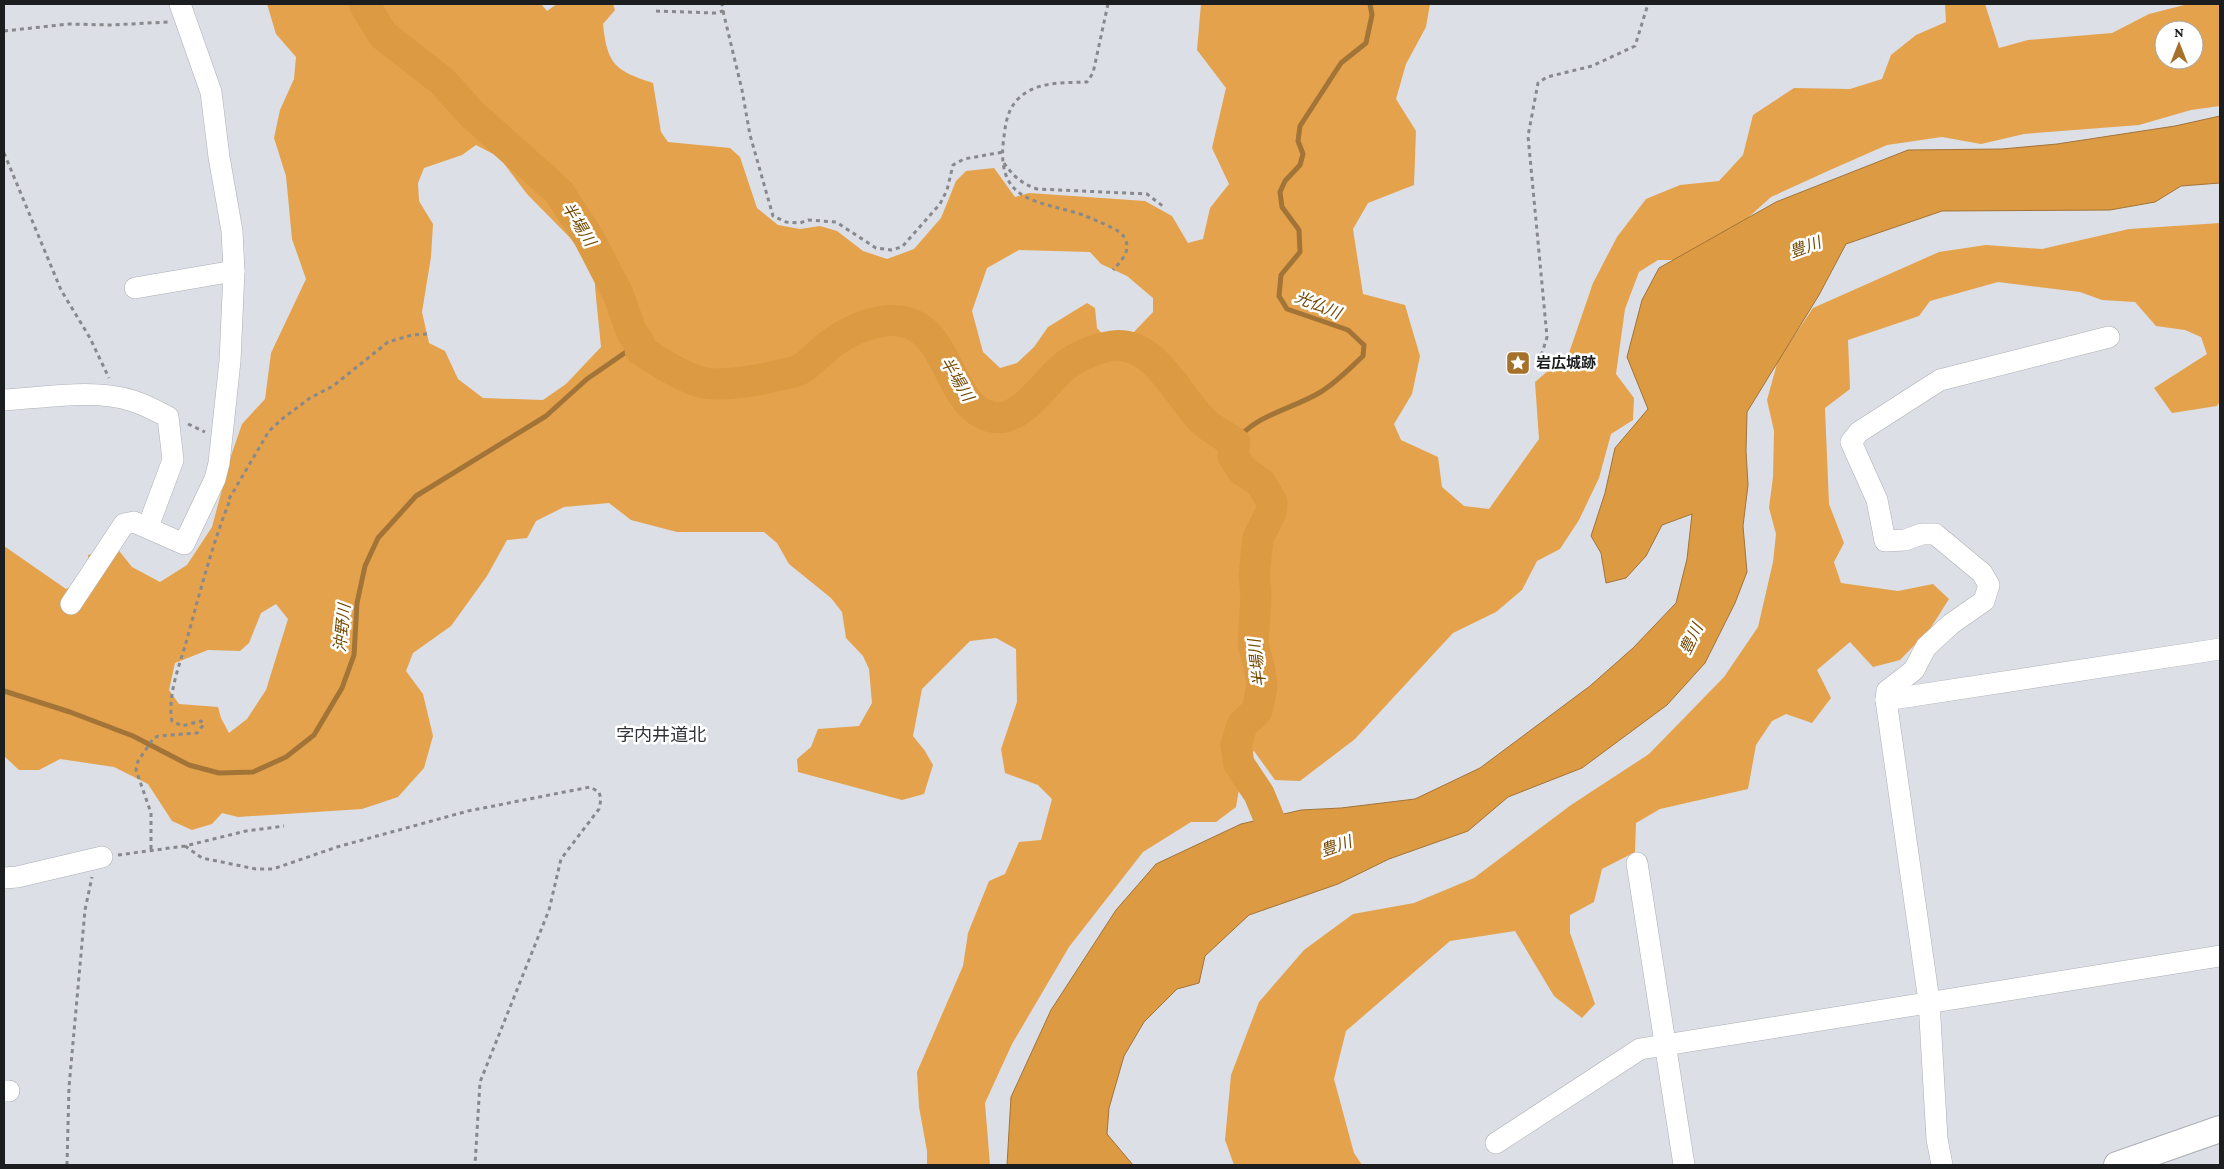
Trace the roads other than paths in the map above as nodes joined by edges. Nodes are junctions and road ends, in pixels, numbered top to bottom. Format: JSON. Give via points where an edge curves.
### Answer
{"nodes":[{"id":1,"x":183,"y":12,"type":"edge"},
{"id":2,"x":234,"y":271,"type":"junction"},
{"id":3,"x":135,"y":288,"type":"dead end"},
{"id":4,"x":2108,"y":337,"type":"dead end"},
{"id":5,"x":4,"y":400,"type":"edge"},
{"id":6,"x":148,"y":527,"type":"junction"},
{"id":7,"x":71,"y":604,"type":"dead end"},
{"id":8,"x":2220,"y":649,"type":"edge"},
{"id":9,"x":1886,"y":700,"type":"junction"},
{"id":10,"x":102,"y":858,"type":"road end"},
{"id":11,"x":1637,"y":863,"type":"dead end"},
{"id":12,"x":4,"y":878,"type":"edge"},
{"id":13,"x":2220,"y":956,"type":"edge"},
{"id":14,"x":1929,"y":1001,"type":"junction"},
{"id":15,"x":1664,"y":1044,"type":"junction"},
{"id":16,"x":2220,"y":1129,"type":"edge"},
{"id":17,"x":1496,"y":1143,"type":"dead end"},
{"id":18,"x":1684,"y":1165,"type":"edge"},
{"id":19,"x":1942,"y":1165,"type":"edge"},
{"id":20,"x":2117,"y":1165,"type":"edge"}],
"edges":[{"from":1,"to":2,"type":"street","via":[[211,92],[232,231]]},
{"from":2,"to":3,"type":"street"},
{"from":2,"to":6,"type":"street","via":[[230,361],[215,479],[184,544]]},
{"from":4,"to":9,"type":"street","via":[[1940,380],[1859,432],[1851,442],[1877,500],[1885,541],[1935,534],[1982,573],[1988,585],[1984,601],[1926,647],[1914,670],[1887,691]]},
{"from":5,"to":6,"type":"street","via":[[84,395],[116,397],[132,400],[168,417],[173,460]]},
{"from":6,"to":7,"type":"street","via":[[134,522],[124,524]]},
{"from":8,"to":9,"type":"street"},
{"from":9,"to":14,"type":"street"},
{"from":10,"to":12,"type":"street"},
{"from":11,"to":15,"type":"street"},
{"from":13,"to":14,"type":"street"},
{"from":14,"to":15,"type":"street"},
{"from":14,"to":19,"type":"street"},
{"from":15,"to":17,"type":"street","via":[[1640,1049]]},
{"from":15,"to":18,"type":"street"},
{"from":16,"to":20,"type":"main road"}]}
